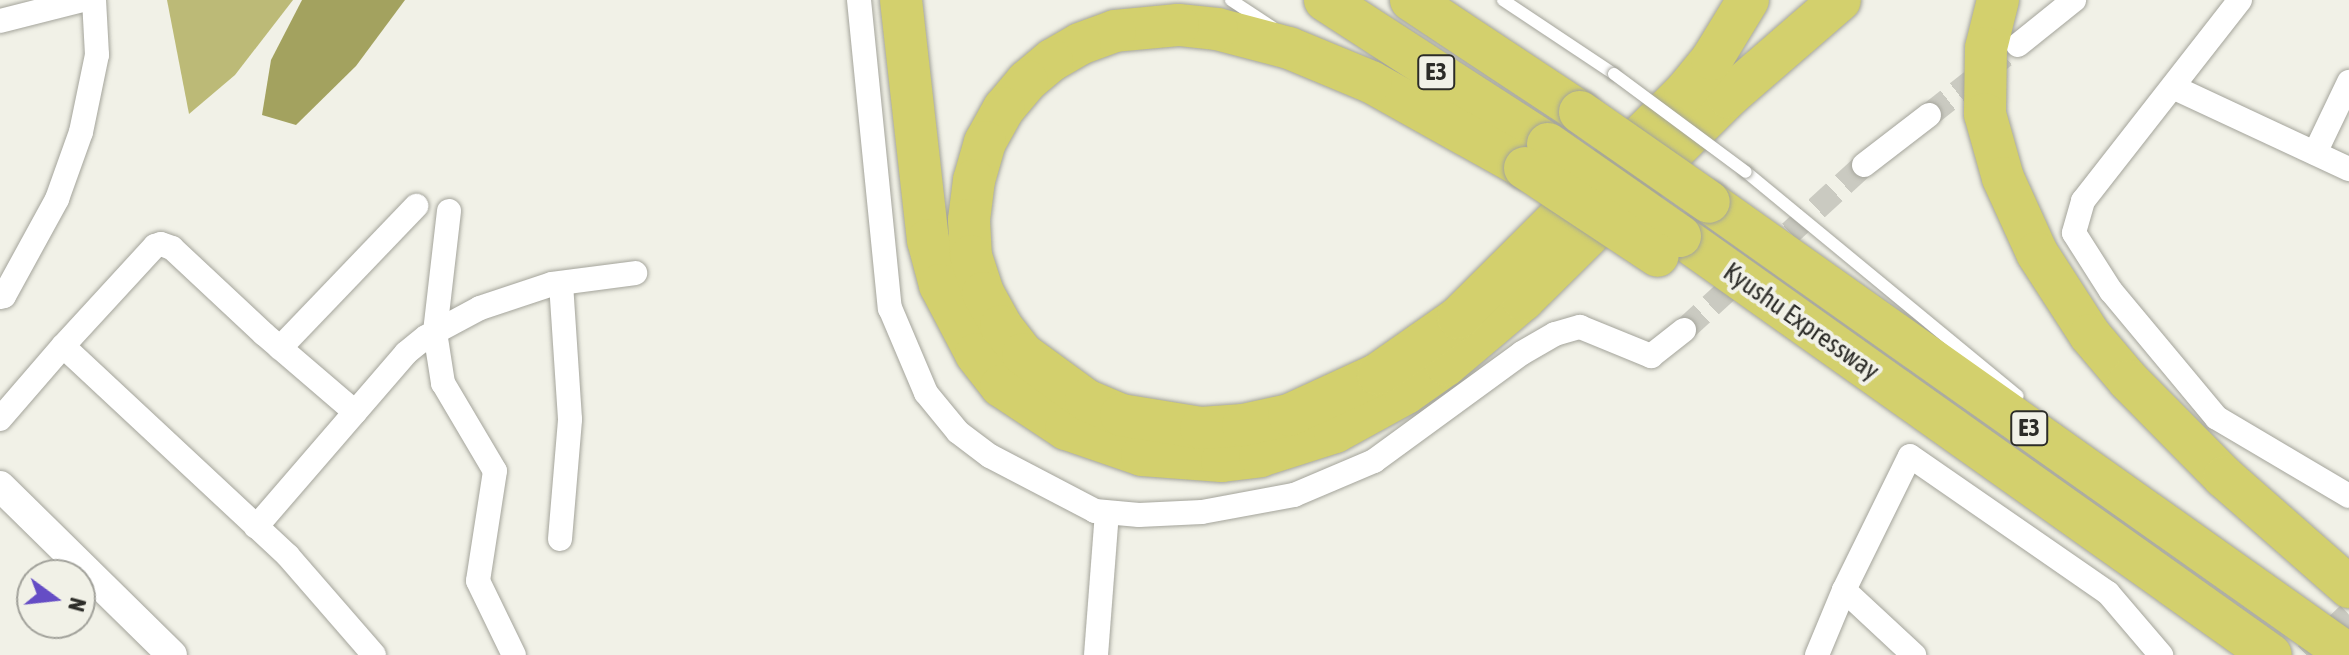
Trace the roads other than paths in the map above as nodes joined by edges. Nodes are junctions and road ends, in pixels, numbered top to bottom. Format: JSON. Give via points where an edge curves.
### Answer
{"nodes":[{"id":1,"x":83,"y":0,"type":"edge"},
{"id":2,"x":94,"y":0,"type":"edge"},
{"id":3,"x":859,"y":0,"type":"edge"},
{"id":4,"x":901,"y":0,"type":"edge"},
{"id":5,"x":1231,"y":0,"type":"edge"},
{"id":6,"x":1325,"y":0,"type":"edge"},
{"id":7,"x":1411,"y":0,"type":"edge"},
{"id":8,"x":1503,"y":0,"type":"edge"},
{"id":9,"x":1748,"y":0,"type":"edge"},
{"id":10,"x":1840,"y":0,"type":"edge"},
{"id":11,"x":1998,"y":0,"type":"edge"},
{"id":12,"x":2074,"y":0,"type":"edge"},
{"id":13,"x":2240,"y":0,"type":"edge"},
{"id":14,"x":0,"y":21,"type":"edge"},
{"id":15,"x":2018,"y":45,"type":"tunnel mouth"},
{"id":16,"x":1325,"y":61,"type":"junction"},
{"id":17,"x":2349,"y":82,"type":"edge"},
{"id":18,"x":2175,"y":88,"type":"junction"},
{"id":19,"x":1929,"y":115,"type":"tunnel mouth"},
{"id":20,"x":2315,"y":153,"type":"junction"},
{"id":21,"x":1536,"y":156,"type":"junction"},
{"id":22,"x":1864,"y":165,"type":"tunnel mouth"},
{"id":23,"x":2349,"y":169,"type":"edge"},
{"id":24,"x":416,"y":206,"type":"dead end"},
{"id":25,"x":449,"y":211,"type":"dead end"},
{"id":26,"x":635,"y":273,"type":"dead end"},
{"id":27,"x":561,"y":283,"type":"junction"},
{"id":28,"x":0,"y":297,"type":"edge"},
{"id":29,"x":1684,"y":330,"type":"tunnel mouth"},
{"id":30,"x":435,"y":332,"type":"junction"},
{"id":31,"x":63,"y":346,"type":"junction"},
{"id":32,"x":280,"y":348,"type":"junction"},
{"id":33,"x":2026,"y":403,"type":"dead end"},
{"id":34,"x":355,"y":412,"type":"junction"},
{"id":35,"x":0,"y":419,"type":"edge"},
{"id":36,"x":2074,"y":443,"type":"dead end"},
{"id":37,"x":0,"y":486,"type":"edge"},
{"id":38,"x":2349,"y":496,"type":"edge"},
{"id":39,"x":1107,"y":513,"type":"junction"},
{"id":40,"x":256,"y":527,"type":"junction"},
{"id":41,"x":560,"y":539,"type":"dead end"},
{"id":42,"x":2208,"y":553,"type":"junction"},
{"id":43,"x":2349,"y":587,"type":"edge"},
{"id":44,"x":1844,"y":590,"type":"junction"},
{"id":45,"x":172,"y":655,"type":"edge"},
{"id":46,"x":374,"y":655,"type":"edge"},
{"id":47,"x":514,"y":655,"type":"edge"},
{"id":48,"x":1096,"y":655,"type":"edge"},
{"id":49,"x":1817,"y":655,"type":"edge"},
{"id":50,"x":1914,"y":655,"type":"edge"},
{"id":51,"x":2161,"y":655,"type":"edge"},
{"id":52,"x":2271,"y":655,"type":"edge"},
{"id":53,"x":2349,"y":655,"type":"edge"}],
"edges":[{"from":1,"to":14,"type":"street"},
{"from":2,"to":28,"type":"street","via":[[97,55],[81,132],[57,199]]},
{"from":3,"to":39,"type":"street","via":[[890,308],[926,393],[958,432],[990,456],[1065,498]]},
{"from":4,"to":10,"type":"highway","via":[[928,240],[940,285],[976,354],[1001,386],[1066,429],[1142,455],[1222,461],[1260,456],[1335,432],[1446,365],[1523,300],[1728,97]]},
{"from":5,"to":16,"type":"lane"},
{"from":6,"to":21,"type":"highway","name":"Kyushu Expressway","number":"E3"},
{"from":7,"to":42,"type":"highway","name":"Kyushu Expressway","number":"E3","bridge":true,"via":[[1580,112]]},
{"from":8,"to":33,"type":"lane","bridge":true,"via":[[1746,172]]},
{"from":9,"to":16,"type":"highway","via":[[1685,92],[1501,278],[1458,318],[1334,397],[1243,425],[1158,423],[1086,400],[1023,354],[983,293],[971,256],[969,220],[985,142],[1027,81],[1080,44],[1147,27],[1217,29]]},
{"from":11,"to":43,"type":"highway","via":[[1986,48],[1985,114],[2003,178],[2037,253],[2090,335],[2129,381],[2224,477]]},
{"from":12,"to":15,"type":"street"},
{"from":13,"to":18,"type":"street"},
{"from":16,"to":21,"type":"highway"},
{"from":17,"to":20,"type":"street"},
{"from":18,"to":20,"type":"street"},
{"from":18,"to":38,"type":"street","via":[[2083,201],[2074,233],[2111,291],[2217,418]]},
{"from":19,"to":22,"type":"street"},
{"from":20,"to":23,"type":"street"},
{"from":21,"to":52,"type":"highway","name":"Kyushu Expressway","number":"E3","bridge":true},
{"from":24,"to":32,"type":"street"},
{"from":25,"to":30,"type":"street"},
{"from":26,"to":27,"type":"street"},
{"from":27,"to":30,"type":"street","via":[[480,308]]},
{"from":27,"to":41,"type":"street","via":[[570,419]]},
{"from":29,"to":39,"type":"street","via":[[1651,356],[1580,327],[1555,334],[1374,461],[1294,495],[1202,512]]},
{"from":30,"to":34,"type":"street","via":[[406,353]]},
{"from":30,"to":47,"type":"street","via":[[443,383],[495,471],[478,581]]},
{"from":31,"to":32,"type":"street","via":[[161,244],[172,248]]},
{"from":31,"to":35,"type":"street"},
{"from":31,"to":40,"type":"street"},
{"from":32,"to":34,"type":"street"},
{"from":34,"to":40,"type":"street"},
{"from":36,"to":42,"type":"lane"},
{"from":37,"to":45,"type":"street"},
{"from":39,"to":48,"type":"street"},
{"from":40,"to":46,"type":"street"},
{"from":42,"to":53,"type":"highway","name":"Kyushu Expressway","number":"E3"},
{"from":44,"to":49,"type":"street"},
{"from":44,"to":50,"type":"street"},
{"from":44,"to":51,"type":"street","via":[[1910,456],[2108,593]]}]}
